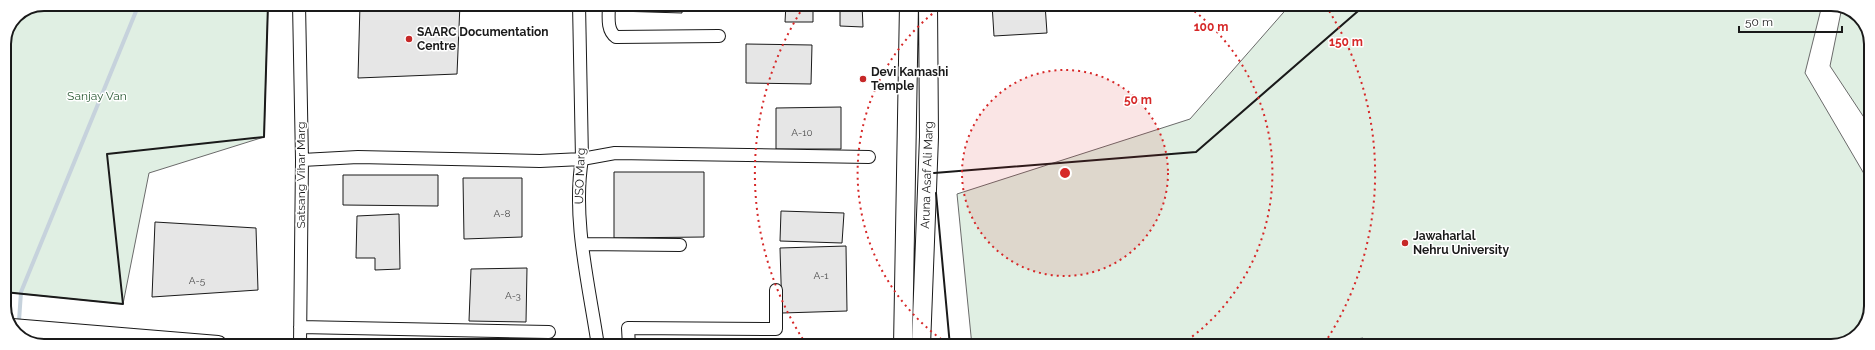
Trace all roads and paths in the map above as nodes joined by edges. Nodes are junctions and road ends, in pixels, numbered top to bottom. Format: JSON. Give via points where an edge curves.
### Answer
{"nodes":[{"id":1,"x":299,"y":11,"type":"edge"},
{"id":2,"x":579,"y":11,"type":"edge"},
{"id":3,"x":609,"y":11,"type":"edge"},
{"id":4,"x":909,"y":11,"type":"edge"},
{"id":5,"x":928,"y":11,"type":"edge"},
{"id":6,"x":719,"y":36,"type":"dead end"},
{"id":7,"x":907,"y":137,"type":"junction"},
{"id":8,"x":929,"y":137,"type":"junction"},
{"id":9,"x":869,"y":157,"type":"dead end"},
{"id":10,"x":582,"y":158,"type":"junction"},
{"id":11,"x":302,"y":160,"type":"junction"},
{"id":12,"x":583,"y":244,"type":"junction"},
{"id":13,"x":680,"y":245,"type":"dead end"},
{"id":14,"x":776,"y":290,"type":"dead end"},
{"id":15,"x":300,"y":327,"type":"junction"},
{"id":16,"x":20,"y":329,"type":"edge"},
{"id":17,"x":549,"y":332,"type":"dead end"},
{"id":18,"x":145,"y":339,"type":"edge"},
{"id":19,"x":300,"y":339,"type":"edge"},
{"id":20,"x":597,"y":339,"type":"edge"},
{"id":21,"x":629,"y":339,"type":"edge"},
{"id":22,"x":903,"y":339,"type":"edge"},
{"id":23,"x":921,"y":339,"type":"edge"}],
"edges":[{"from":1,"to":11,"type":"street","name":"Satsang Vihar Marg"},
{"from":2,"to":10,"type":"street","name":"USO Marg"},
{"from":3,"to":6,"type":"street","via":[[609,30],[616,37]]},
{"from":4,"to":7,"type":"main road","name":"Aruna Asaf Ali Marg"},
{"from":5,"to":8,"type":"main road","name":"Aruna Asaf Ali Marg"},
{"from":7,"to":8,"type":"street"},
{"from":7,"to":22,"type":"main road","name":"Aruna Asaf Ali Marg"},
{"from":8,"to":23,"type":"main road","name":"Aruna Asaf Ali Marg"},
{"from":9,"to":10,"type":"street","via":[[615,153]]},
{"from":10,"to":11,"type":"street","via":[[540,161],[358,157]]},
{"from":10,"to":12,"type":"street","name":"USO Marg","via":[[578,202]]},
{"from":11,"to":15,"type":"street","name":"Satsang Vihar Marg"},
{"from":12,"to":13,"type":"street"},
{"from":12,"to":20,"type":"street","name":"USO Marg"},
{"from":14,"to":21,"type":"street","via":[[776,329],[628,328]]},
{"from":15,"to":17,"type":"street"},
{"from":15,"to":19,"type":"street","name":"Satsang Vihar Marg"},
{"from":16,"to":18,"type":"main road"}]}
